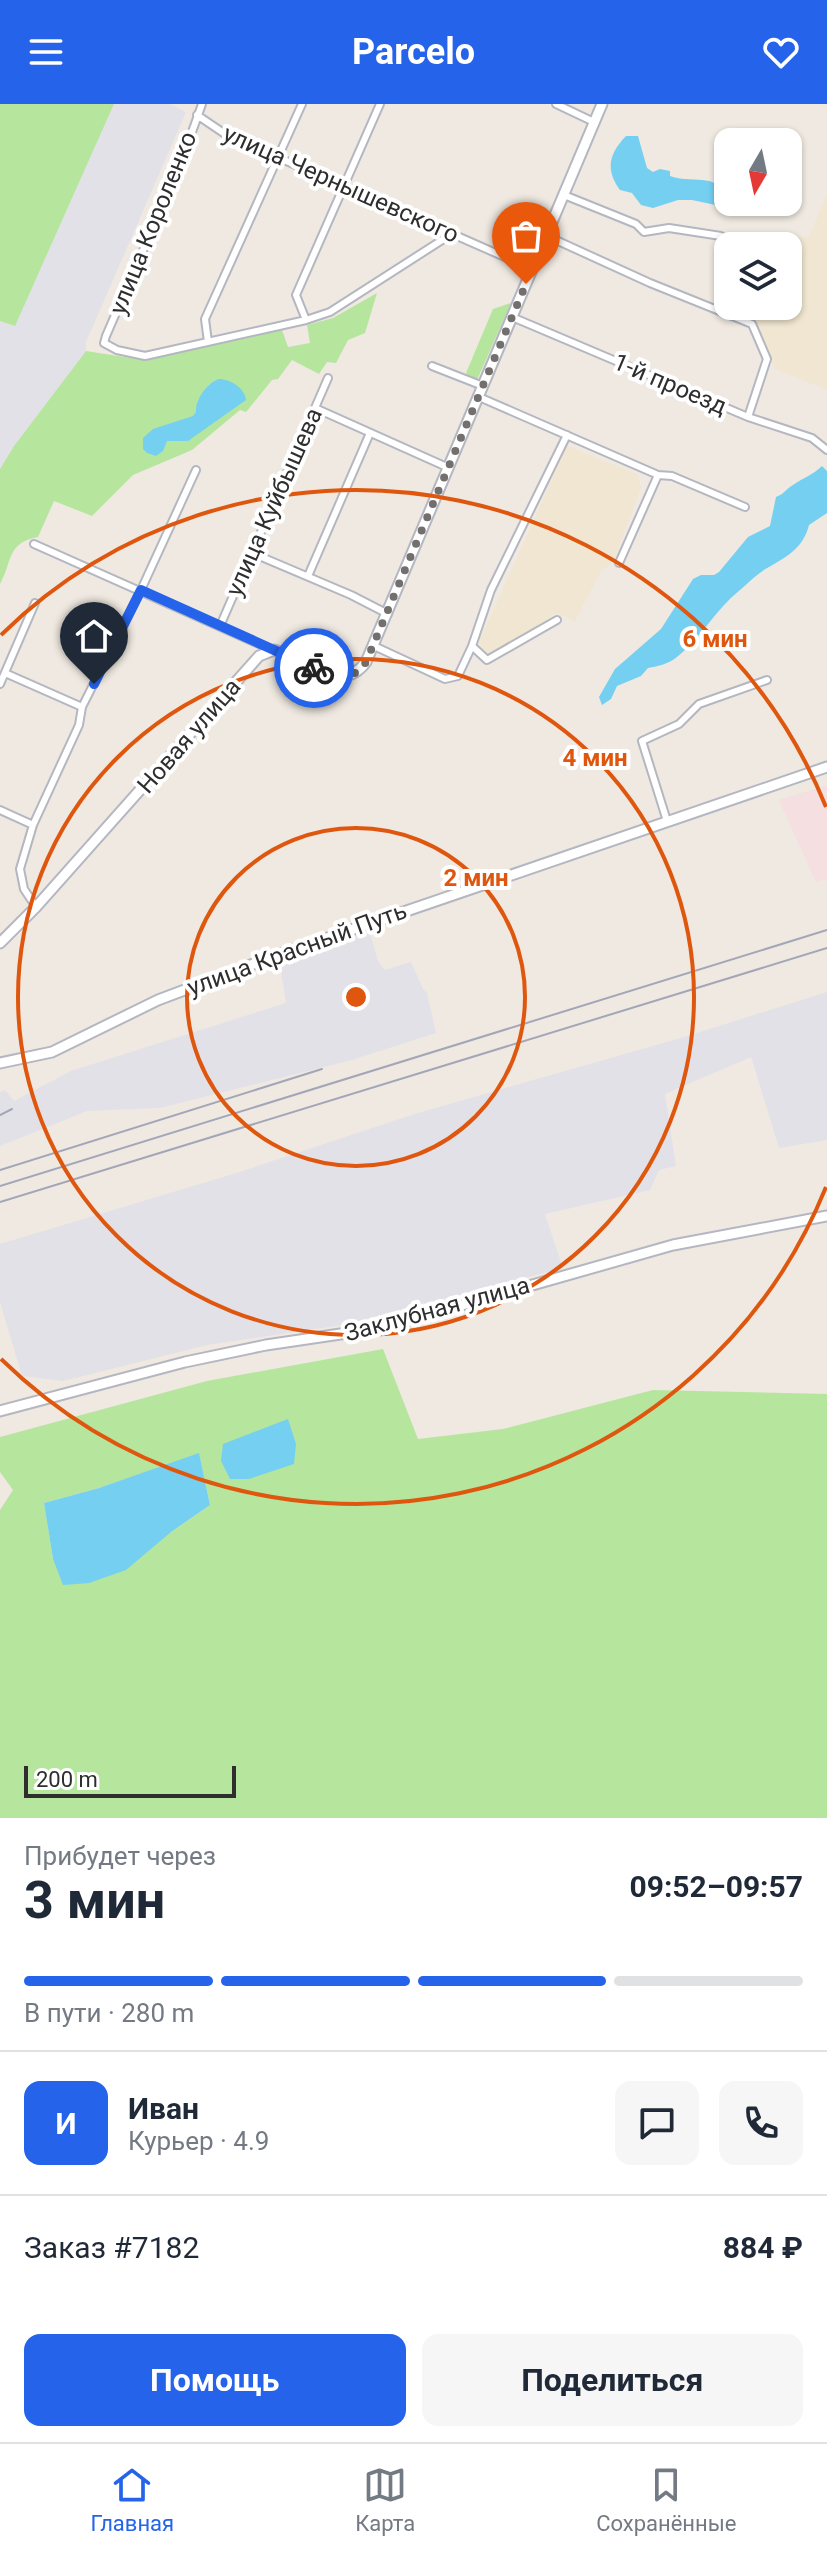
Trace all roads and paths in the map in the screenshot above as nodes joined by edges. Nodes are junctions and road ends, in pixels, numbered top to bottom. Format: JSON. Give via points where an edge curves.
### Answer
{"nodes":[{"id":1,"x":202,"y":104,"type":"edge"},
{"id":2,"x":302,"y":104,"type":"edge"},
{"id":3,"x":380,"y":104,"type":"edge"},
{"id":4,"x":556,"y":104,"type":"edge"},
{"id":5,"x":602,"y":104,"type":"edge"},
{"id":6,"x":197,"y":115,"type":"junction"},
{"id":7,"x":594,"y":122,"type":"junction"},
{"id":8,"x":279,"y":158,"type":"junction"},
{"id":9,"x":345,"y":186,"type":"junction"},
{"id":10,"x":564,"y":195,"type":"junction"},
{"id":11,"x":453,"y":233,"type":"junction"},
{"id":12,"x":714,"y":235,"type":"edge"},
{"id":13,"x":547,"y":236,"type":"junction"},
{"id":14,"x":532,"y":269,"type":"junction"},
{"id":15,"x":512,"y":317,"type":"junction"},
{"id":16,"x":306,"y":320,"type":"junction"},
{"id":17,"x":208,"y":342,"type":"junction"},
{"id":18,"x":432,"y":366,"type":"dead end"},
{"id":19,"x":328,"y":378,"type":"dead end"},
{"id":20,"x":483,"y":386,"type":"junction"},
{"id":21,"x":479,"y":397,"type":"junction"},
{"id":22,"x":315,"y":408,"type":"junction"},
{"id":23,"x":748,"y":417,"type":"junction"},
{"id":24,"x":370,"y":433,"type":"junction"},
{"id":25,"x":567,"y":435,"type":"junction"},
{"id":26,"x":827,"y":450,"type":"edge"},
{"id":27,"x":449,"y":468,"type":"junction"},
{"id":28,"x":196,"y":470,"type":"dead end"},
{"id":29,"x":658,"y":475,"type":"junction"},
{"id":30,"x":745,"y":507,"type":"dead end"},
{"id":31,"x":34,"y":544,"type":"dead end"},
{"id":32,"x":252,"y":553,"type":"junction"},
{"id":33,"x":619,"y":563,"type":"dead end"},
{"id":34,"x":308,"y":576,"type":"junction"},
{"id":35,"x":141,"y":590,"type":"junction"},
{"id":36,"x":35,"y":603,"type":"dead end"},
{"id":37,"x":388,"y":614,"type":"junction"},
{"id":38,"x":557,"y":620,"type":"dead end"},
{"id":39,"x":220,"y":626,"type":"junction"},
{"id":40,"x":374,"y":646,"type":"junction"},
{"id":41,"x":472,"y":646,"type":"junction"},
{"id":42,"x":270,"y":649,"type":"junction"},
{"id":43,"x":5,"y":673,"type":"junction"},
{"id":44,"x":767,"y":680,"type":"dead end"},
{"id":45,"x":0,"y":684,"type":"edge"},
{"id":46,"x":82,"y":707,"type":"junction"},
{"id":47,"x":827,"y":767,"type":"edge"},
{"id":48,"x":0,"y":810,"type":"edge"},
{"id":49,"x":667,"y":821,"type":"junction"},
{"id":50,"x":33,"y":825,"type":"junction"},
{"id":51,"x":36,"y":907,"type":"junction"},
{"id":52,"x":0,"y":943,"type":"edge"},
{"id":53,"x":0,"y":1063,"type":"edge"},
{"id":54,"x":827,"y":1216,"type":"edge"},
{"id":55,"x":0,"y":1411,"type":"edge"}],
"edges":[{"from":1,"to":6,"type":"street","name":"улица Короленко"},
{"from":2,"to":8,"type":"street"},
{"from":3,"to":9,"type":"street"},
{"from":4,"to":7,"type":"street"},
{"from":5,"to":7,"type":"main road"},
{"from":6,"to":8,"type":"street","name":"улица Чернышевского"},
{"from":6,"to":17,"type":"street","name":"улица Короленко","via":[[104,343],[145,356]]},
{"from":7,"to":10,"type":"main road"},
{"from":8,"to":9,"type":"street","name":"улица Чернышевского"},
{"from":8,"to":17,"type":"street","via":[[205,319]]},
{"from":9,"to":11,"type":"street","name":"улица Чернышевского"},
{"from":9,"to":16,"type":"street","via":[[296,295]]},
{"from":10,"to":12,"type":"street","via":[[644,232],[669,228]]},
{"from":10,"to":13,"type":"main road"},
{"from":11,"to":14,"type":"street","name":"улица Чернышевского"},
{"from":11,"to":16,"type":"street","via":[[330,312]]},
{"from":13,"to":14,"type":"main road"},
{"from":13,"to":23,"type":"street","via":[[752,324],[767,359]]},
{"from":14,"to":15,"type":"main road"},
{"from":15,"to":20,"type":"main road"},
{"from":15,"to":23,"type":"street","name":"1-й проезд"},
{"from":16,"to":17,"type":"street"},
{"from":18,"to":20,"type":"street"},
{"from":19,"to":22,"type":"street","name":"улица Куйбышева"},
{"from":20,"to":21,"type":"main road"},
{"from":21,"to":25,"type":"street"},
{"from":21,"to":27,"type":"main road"},
{"from":22,"to":24,"type":"street"},
{"from":22,"to":32,"type":"street","name":"улица Куйбышева"},
{"from":23,"to":26,"type":"street","name":"1-й проезд","via":[[812,438]]},
{"from":24,"to":27,"type":"street"},
{"from":24,"to":34,"type":"street"},
{"from":25,"to":29,"type":"street"},
{"from":25,"to":41,"type":"street","via":[[491,590]]},
{"from":27,"to":37,"type":"main road"},
{"from":28,"to":35,"type":"street"},
{"from":29,"to":30,"type":"street"},
{"from":29,"to":33,"type":"street"},
{"from":31,"to":35,"type":"street"},
{"from":32,"to":34,"type":"street"},
{"from":32,"to":39,"type":"street","name":"улица Куйбышева"},
{"from":34,"to":37,"type":"street"},
{"from":35,"to":39,"type":"street"},
{"from":35,"to":46,"type":"street"},
{"from":36,"to":43,"type":"street"},
{"from":37,"to":40,"type":"main road"},
{"from":38,"to":41,"type":"street","via":[[487,660]]},
{"from":39,"to":42,"type":"street"},
{"from":40,"to":41,"type":"street","via":[[445,679],[458,676]]},
{"from":40,"to":42,"type":"main road","via":[[360,670],[349,677],[324,673]]},
{"from":42,"to":51,"type":"main road","name":"Новая улица"},
{"from":43,"to":45,"type":"street"},
{"from":43,"to":46,"type":"street"},
{"from":44,"to":49,"type":"street","via":[[699,704],[679,724],[642,741]]},
{"from":46,"to":50,"type":"street","via":[[79,725]]},
{"from":47,"to":49,"type":"main road","name":"улица Красный Путь"},
{"from":48,"to":50,"type":"street"},
{"from":49,"to":53,"type":"main road","name":"улица Красный Путь","via":[[218,977],[52,1052]]},
{"from":50,"to":51,"type":"street","via":[[20,869],[24,889]]},
{"from":51,"to":52,"type":"main road","name":"Новая улица"},
{"from":54,"to":55,"type":"main road","name":"Заклубная улица","via":[[673,1245],[381,1328],[185,1362]]}]}
